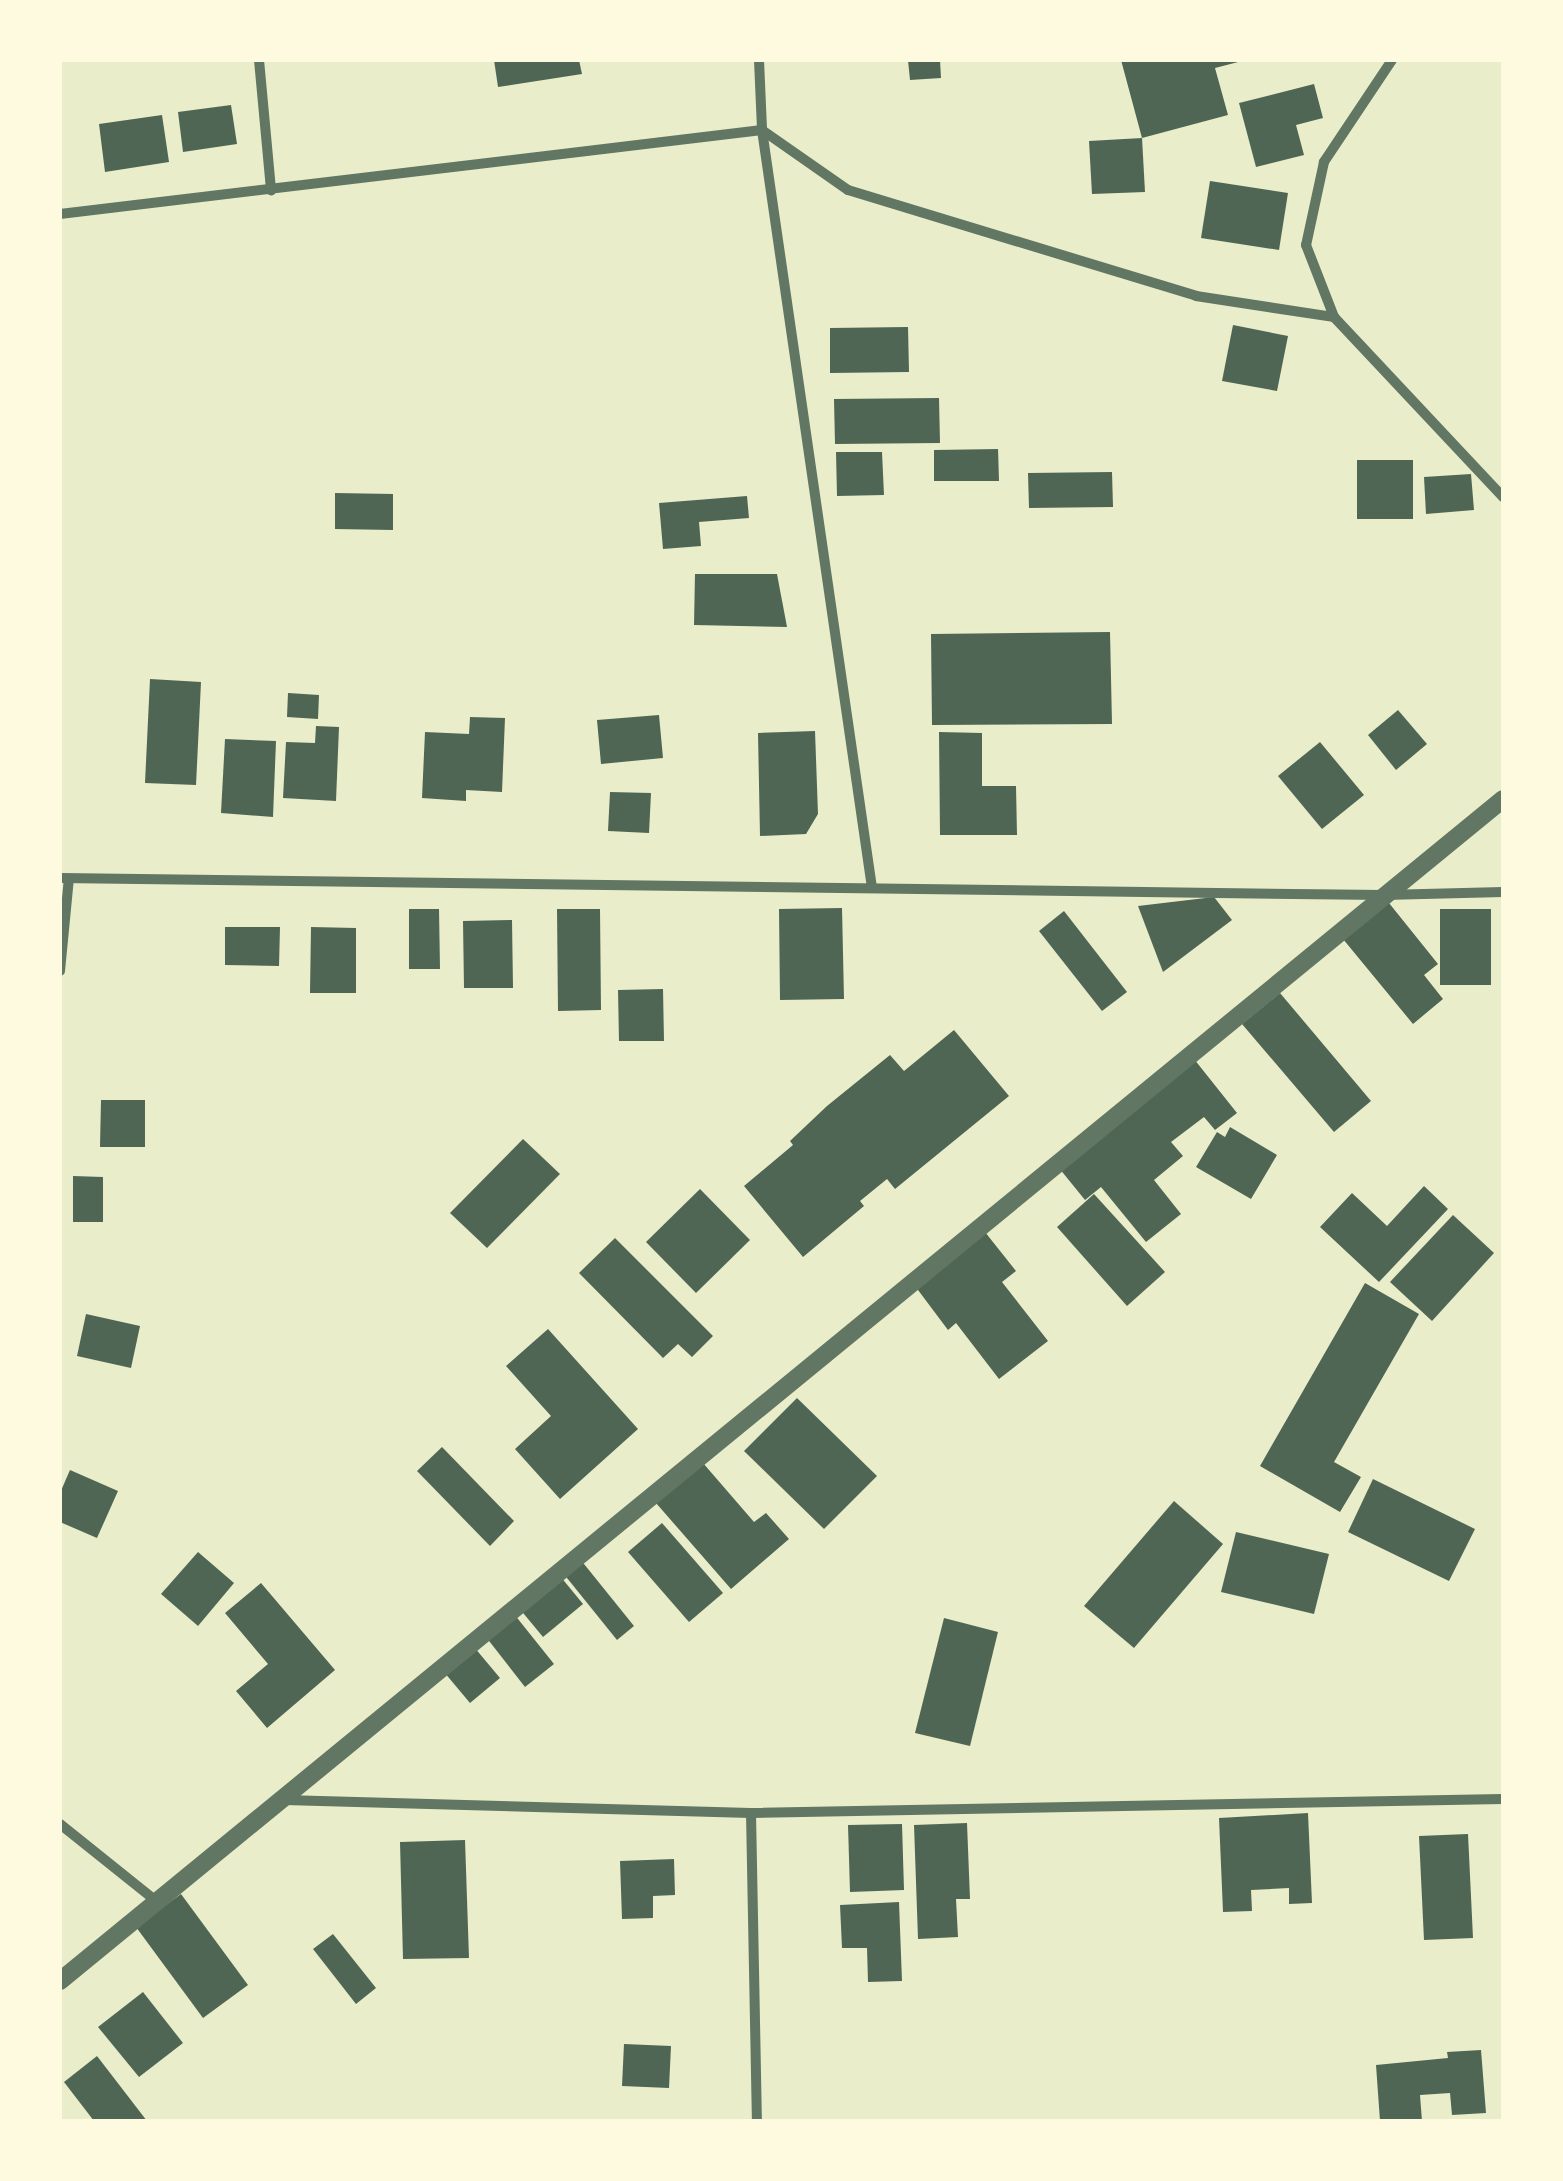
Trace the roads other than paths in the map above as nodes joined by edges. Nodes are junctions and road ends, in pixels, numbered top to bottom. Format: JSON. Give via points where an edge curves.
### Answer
{"nodes":[{"id":1,"x":258,"y":60,"type":"edge"},
{"id":2,"x":759,"y":60,"type":"edge"},
{"id":3,"x":1392,"y":60,"type":"edge"},
{"id":4,"x":762,"y":130,"type":"junction"},
{"id":5,"x":271,"y":190,"type":"junction"},
{"id":6,"x":60,"y":214,"type":"edge"},
{"id":7,"x":1334,"y":317,"type":"junction"},
{"id":8,"x":1503,"y":497,"type":"edge"},
{"id":9,"x":1503,"y":799,"type":"edge"},
{"id":10,"x":64,"y":878,"type":"edge"},
{"id":11,"x":872,"y":888,"type":"junction"},
{"id":12,"x":1503,"y":892,"type":"edge"},
{"id":13,"x":1384,"y":895,"type":"junction"},
{"id":14,"x":60,"y":970,"type":"edge"},
{"id":15,"x":1503,"y":1799,"type":"edge"},
{"id":16,"x":282,"y":1800,"type":"junction"},
{"id":17,"x":752,"y":1813,"type":"junction"},
{"id":18,"x":60,"y":1824,"type":"edge"},
{"id":19,"x":156,"y":1901,"type":"junction"},
{"id":20,"x":60,"y":1981,"type":"edge"},
{"id":21,"x":757,"y":2121,"type":"edge"}],
"edges":[{"from":1,"to":5,"type":"street"},
{"from":2,"to":4,"type":"street"},
{"from":3,"to":7,"type":"street","via":[[1324,162],[1306,245]]},
{"from":4,"to":5,"type":"street"},
{"from":4,"to":7,"type":"street","via":[[848,190],[1196,296]]},
{"from":4,"to":11,"type":"street"},
{"from":5,"to":6,"type":"street"},
{"from":7,"to":8,"type":"street"},
{"from":9,"to":13,"type":"street"},
{"from":10,"to":11,"type":"street"},
{"from":10,"to":14,"type":"street"},
{"from":11,"to":13,"type":"street"},
{"from":12,"to":13,"type":"street"},
{"from":13,"to":16,"type":"street"},
{"from":15,"to":17,"type":"street"},
{"from":16,"to":17,"type":"street"},
{"from":16,"to":19,"type":"street"},
{"from":17,"to":21,"type":"street"},
{"from":18,"to":19,"type":"street"},
{"from":19,"to":20,"type":"street"}]}
